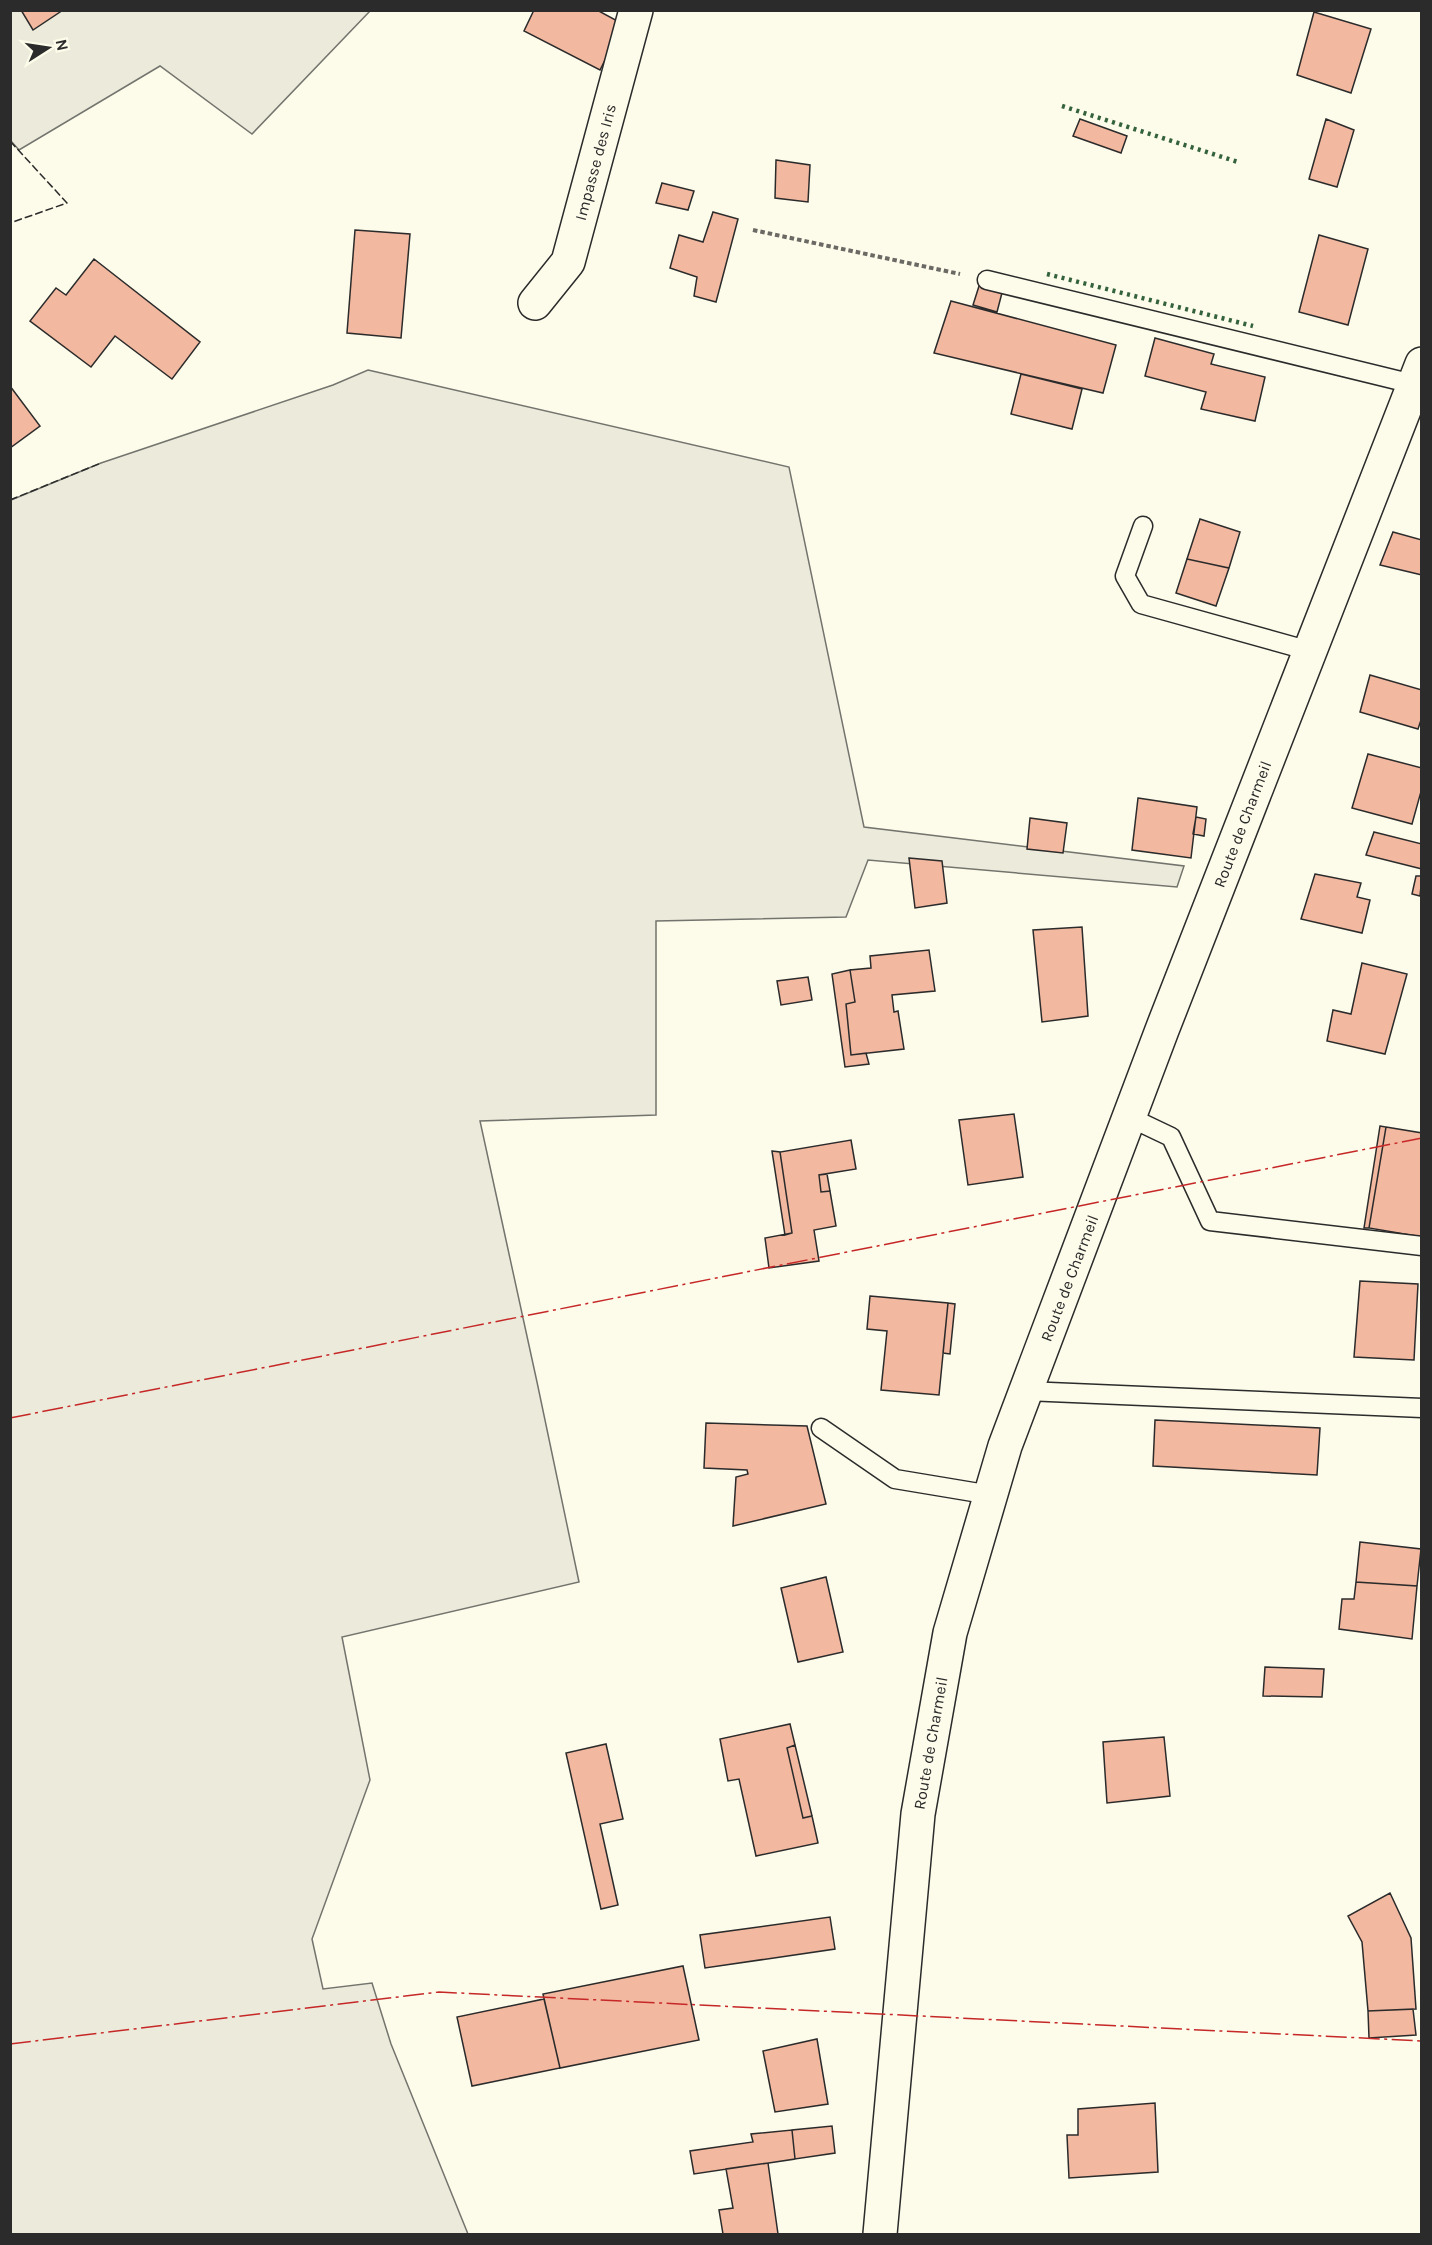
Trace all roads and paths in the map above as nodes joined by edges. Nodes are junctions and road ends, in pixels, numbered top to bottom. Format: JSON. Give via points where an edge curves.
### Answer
{"nodes":[{"id":1,"x":636,"y":10,"type":"edge"},
{"id":2,"x":753,"y":230,"type":"dead end"},
{"id":3,"x":987,"y":280,"type":"joint"},
{"id":4,"x":535,"y":303,"type":"dead end"},
{"id":5,"x":1418,"y":374,"type":"edge"},
{"id":6,"x":1143,"y":526,"type":"dead end"},
{"id":7,"x":1310,"y":651,"type":"junction"},
{"id":8,"x":1129,"y":1117,"type":"junction"},
{"id":9,"x":1422,"y":1246,"type":"edge"},
{"id":10,"x":1026,"y":1390,"type":"junction"},
{"id":11,"x":1422,"y":1408,"type":"edge"},
{"id":12,"x":820,"y":1428,"type":"dead end"},
{"id":13,"x":991,"y":1495,"type":"junction"},
{"id":14,"x":880,"y":2235,"type":"edge"}],
"edges":[{"from":1,"to":4,"type":"main road","name":"Impasse des Iris","via":[[568,262]]},
{"from":2,"to":3,"type":"path"},
{"from":3,"to":5,"type":"lane"},
{"from":5,"to":7,"type":"main road","name":"Route de Charmeil"},
{"from":6,"to":7,"type":"lane","via":[[1125,576],[1141,604]]},
{"from":7,"to":8,"type":"main road","name":"Route de Charmeil"},
{"from":8,"to":9,"type":"lane","via":[[1171,1137],[1210,1221]]},
{"from":8,"to":10,"type":"main road","name":"Route de Charmeil"},
{"from":10,"to":11,"type":"lane"},
{"from":10,"to":13,"type":"main road","name":"Route de Charmeil"},
{"from":12,"to":13,"type":"lane","via":[[895,1479]]},
{"from":13,"to":14,"type":"main road","name":"Route de Charmeil","via":[[950,1633],[918,1814]]}]}
